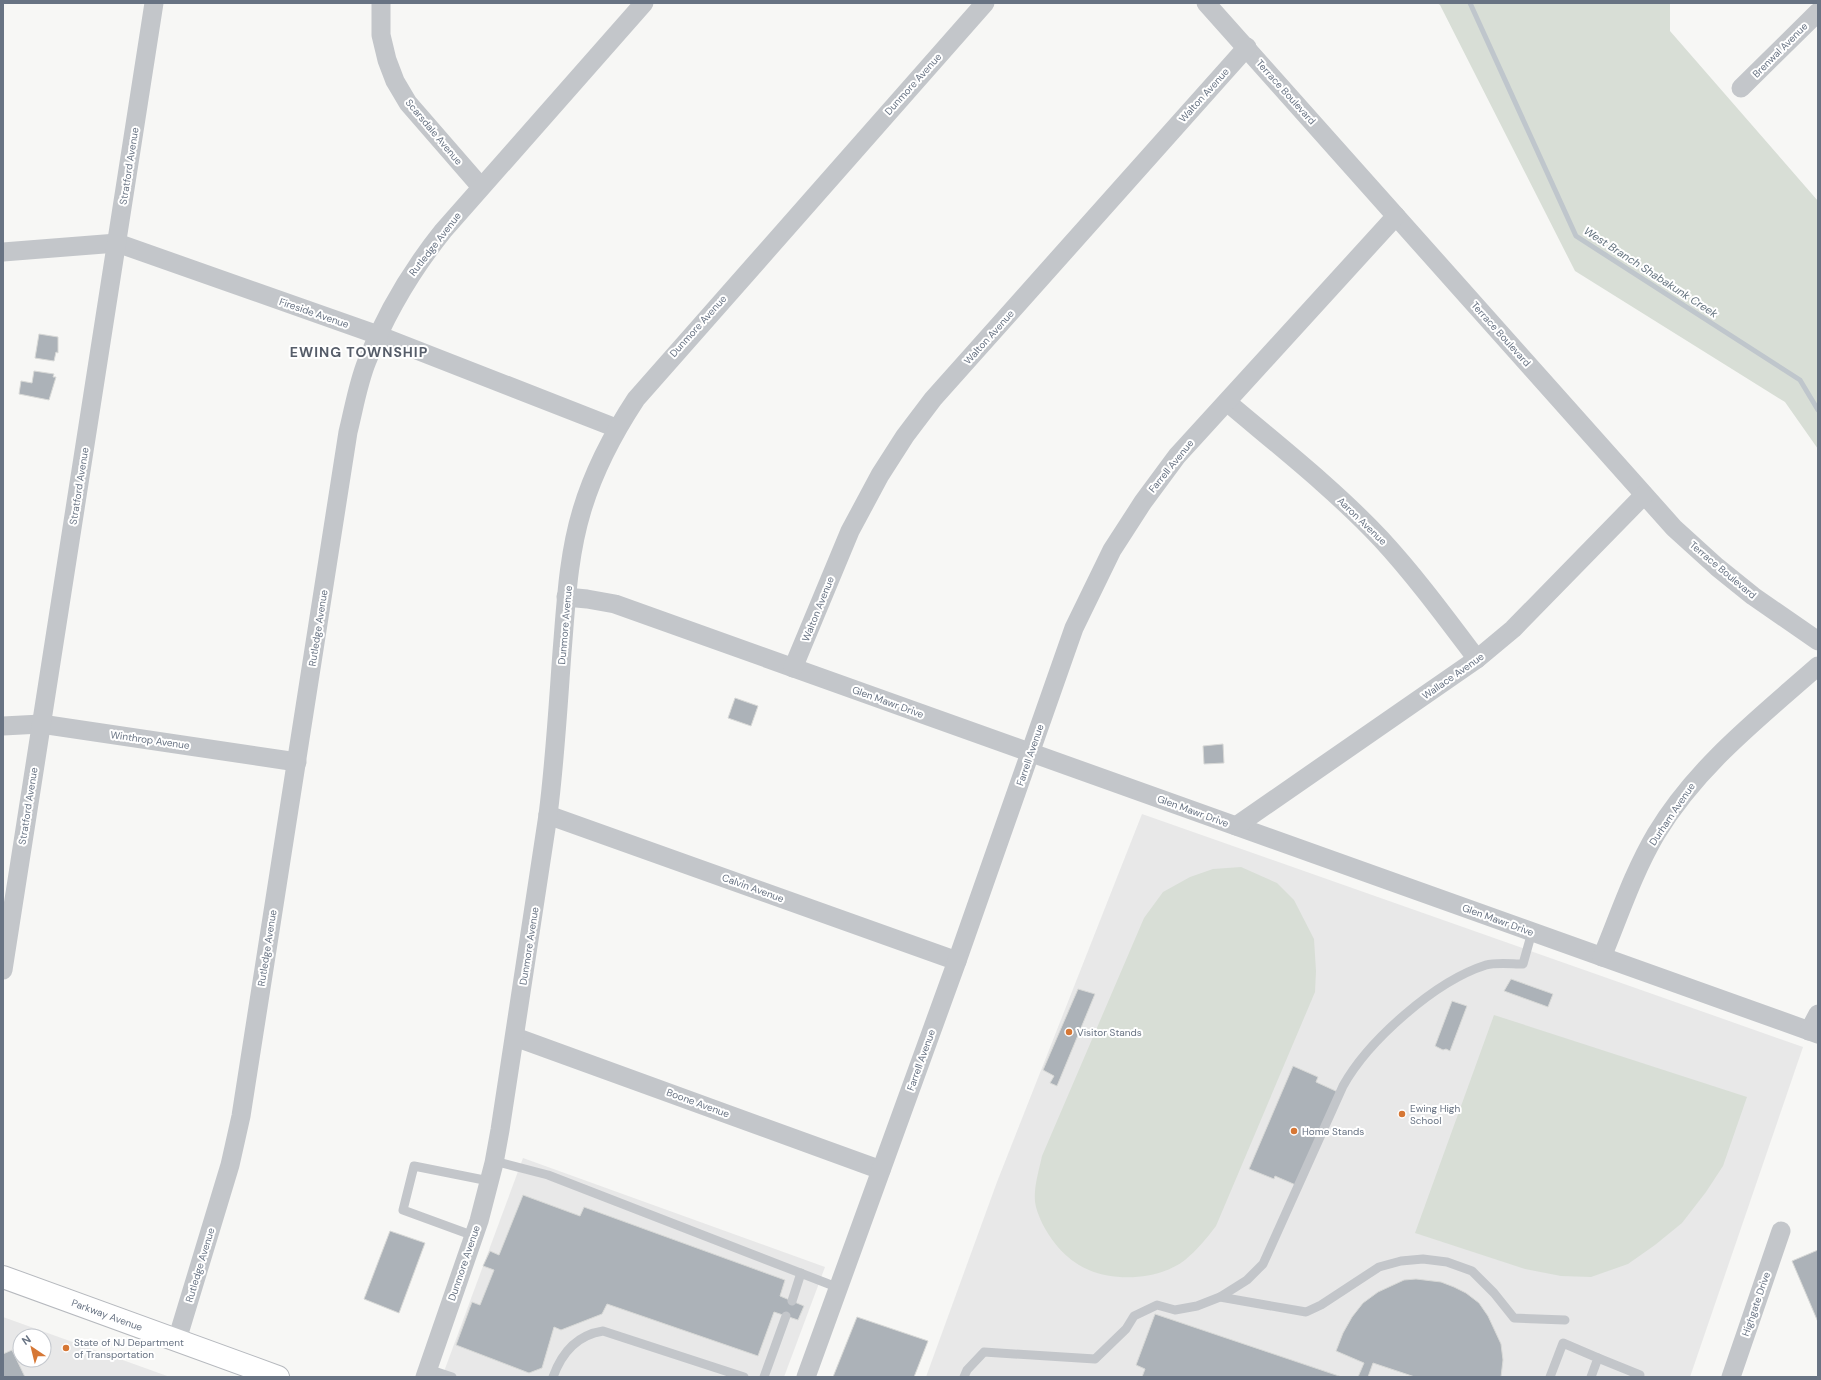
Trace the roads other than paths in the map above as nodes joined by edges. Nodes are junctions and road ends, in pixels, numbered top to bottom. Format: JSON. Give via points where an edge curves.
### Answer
{"nodes":[{"id":1,"x":154,"y":3,"type":"edge"},
{"id":2,"x":381,"y":3,"type":"edge"},
{"id":3,"x":644,"y":3,"type":"edge"},
{"id":4,"x":985,"y":3,"type":"edge"},
{"id":5,"x":1206,"y":3,"type":"edge"},
{"id":6,"x":1818,"y":12,"type":"edge"},
{"id":7,"x":1247,"y":47,"type":"junction"},
{"id":8,"x":1741,"y":88,"type":"dead end"},
{"id":9,"x":481,"y":187,"type":"junction"},
{"id":10,"x":1396,"y":216,"type":"junction"},
{"id":11,"x":117,"y":243,"type":"junction"},
{"id":12,"x":3,"y":252,"type":"edge"},
{"id":13,"x":378,"y":335,"type":"junction"},
{"id":14,"x":1227,"y":402,"type":"junction"},
{"id":15,"x":616,"y":428,"type":"junction"},
{"id":16,"x":1644,"y":495,"type":"junction"},
{"id":17,"x":566,"y":597,"type":"junction"},
{"id":18,"x":1818,"y":641,"type":"edge"},
{"id":19,"x":1477,"y":660,"type":"junction"},
{"id":20,"x":1818,"y":666,"type":"edge"},
{"id":21,"x":793,"y":668,"type":"junction"},
{"id":22,"x":41,"y":724,"type":"junction"},
{"id":23,"x":3,"y":726,"type":"edge"},
{"id":24,"x":1030,"y":753,"type":"junction"},
{"id":25,"x":297,"y":762,"type":"junction"},
{"id":26,"x":548,"y":815,"type":"junction"},
{"id":27,"x":1236,"y":826,"type":"junction"},
{"id":28,"x":1532,"y":932,"type":"junction"},
{"id":29,"x":1602,"y":957,"type":"junction"},
{"id":30,"x":957,"y":961,"type":"junction"},
{"id":31,"x":3,"y":970,"type":"edge"},
{"id":32,"x":1818,"y":1014,"type":"edge"},
{"id":33,"x":1814,"y":1033,"type":"edge"},
{"id":34,"x":515,"y":1037,"type":"junction"},
{"id":35,"x":494,"y":1161,"type":"junction"},
{"id":36,"x":881,"y":1170,"type":"junction"},
{"id":37,"x":489,"y":1181,"type":"junction"},
{"id":38,"x":1781,"y":1231,"type":"dead end"},
{"id":39,"x":474,"y":1236,"type":"junction"},
{"id":40,"x":801,"y":1273,"type":"junction"},
{"id":41,"x":3,"y":1277,"type":"edge"},
{"id":42,"x":839,"y":1288,"type":"junction"},
{"id":43,"x":1220,"y":1296,"type":"junction"},
{"id":44,"x":792,"y":1301,"type":"dead end"},
{"id":45,"x":786,"y":1316,"type":"dead end"},
{"id":46,"x":1565,"y":1320,"type":"dead end"},
{"id":47,"x":177,"y":1340,"type":"junction"},
{"id":48,"x":1598,"y":1358,"type":"junction"},
{"id":49,"x":426,"y":1373,"type":"edge"},
{"id":50,"x":1642,"y":1376,"type":"edge"},
{"id":51,"x":278,"y":1377,"type":"edge"},
{"id":52,"x":452,"y":1377,"type":"edge"},
{"id":53,"x":553,"y":1377,"type":"edge"},
{"id":54,"x":744,"y":1377,"type":"edge"},
{"id":55,"x":764,"y":1377,"type":"edge"},
{"id":56,"x":806,"y":1377,"type":"edge"},
{"id":57,"x":964,"y":1377,"type":"edge"},
{"id":58,"x":1550,"y":1377,"type":"edge"},
{"id":59,"x":1591,"y":1377,"type":"edge"},
{"id":60,"x":1731,"y":1377,"type":"edge"}],
"edges":[{"from":1,"to":11,"type":"street","name":"Stratford Avenue"},
{"from":2,"to":9,"type":"street","name":"Scarsdale Avenue","via":[[381,35],[395,81],[408,103]]},
{"from":3,"to":9,"type":"street","name":"Rutledge Avenue"},
{"from":4,"to":15,"type":"street","name":"Dunmore Avenue","via":[[662,367]]},
{"from":5,"to":7,"type":"street","name":"Terrace Boulevard"},
{"from":6,"to":8,"type":"street","name":"Brenwal Avenue"},
{"from":7,"to":10,"type":"street","name":"Terrace Boulevard"},
{"from":7,"to":21,"type":"street","name":"Walton Avenue","via":[[933,399],[905,436],[880,475],[850,531]]},
{"from":9,"to":13,"type":"street","name":"Rutledge Avenue","via":[[417,263]]},
{"from":10,"to":14,"type":"street","name":"Farrell Avenue"},
{"from":10,"to":16,"type":"street","name":"Terrace Boulevard"},
{"from":11,"to":12,"type":"street","name":"Fireside Avenue"},
{"from":11,"to":13,"type":"street","name":"Fireside Avenue"},
{"from":11,"to":22,"type":"street","name":"Stratford Avenue"},
{"from":13,"to":15,"type":"street","name":"Fireside Avenue"},
{"from":13,"to":25,"type":"street","name":"Rutledge Avenue","via":[[361,380],[348,432]]},
{"from":14,"to":19,"type":"street","name":"Aaron Avenue","via":[[1354,512],[1381,539],[1425,589]]},
{"from":14,"to":24,"type":"street","name":"Farrell Avenue","via":[[1177,456],[1142,502],[1112,550],[1074,628]]},
{"from":15,"to":17,"type":"street","name":"Dunmore Avenue","via":[[594,476],[582,511],[572,552]]},
{"from":16,"to":18,"type":"street","name":"Terrace Boulevard","via":[[1674,528],[1717,567],[1753,596]]},
{"from":16,"to":19,"type":"street","name":"Wallace Avenue","via":[[1513,629]]},
{"from":17,"to":21,"type":"street","name":"Glen Mawr Drive","via":[[615,604]]},
{"from":17,"to":26,"type":"street","name":"Dunmore Avenue","via":[[554,772]]},
{"from":19,"to":27,"type":"street","name":"Wallace Avenue"},
{"from":20,"to":29,"type":"street","name":"Durham Avenue","via":[[1726,748],[1698,776],[1678,802],[1640,864]]},
{"from":21,"to":24,"type":"street","name":"Glen Mawr Drive"},
{"from":22,"to":23,"type":"street","name":"Winthrop Avenue"},
{"from":22,"to":25,"type":"street","name":"Winthrop Avenue"},
{"from":22,"to":31,"type":"street","name":"Stratford Avenue"},
{"from":24,"to":27,"type":"street","name":"Glen Mawr Drive"},
{"from":24,"to":30,"type":"street","name":"Farrell Avenue"},
{"from":25,"to":47,"type":"street","name":"Rutledge Avenue","via":[[241,1116],[232,1158]]},
{"from":26,"to":30,"type":"street","name":"Calvin Avenue"},
{"from":26,"to":34,"type":"street","name":"Dunmore Avenue"},
{"from":27,"to":28,"type":"street","name":"Glen Mawr Drive"},
{"from":28,"to":29,"type":"street","name":"Glen Mawr Drive"},
{"from":28,"to":43,"type":"lane","via":[[1522,964],[1487,964],[1461,976],[1431,994],[1373,1045],[1343,1086],[1263,1264],[1247,1280]]},
{"from":29,"to":33,"type":"street","name":"Glen Mawr Drive"},
{"from":30,"to":36,"type":"street","name":"Farrell Avenue"},
{"from":32,"to":33,"type":"street"},
{"from":34,"to":35,"type":"street","name":"Dunmore Avenue"},
{"from":34,"to":36,"type":"street","name":"Boone Avenue"},
{"from":35,"to":37,"type":"street","name":"Dunmore Avenue"},
{"from":35,"to":40,"type":"lane","via":[[548,1175]]},
{"from":36,"to":42,"type":"street","name":"Farrell Avenue"},
{"from":37,"to":39,"type":"street","name":"Dunmore Avenue"},
{"from":37,"to":39,"type":"lane","via":[[414,1166],[403,1210]]},
{"from":38,"to":60,"type":"street","name":"Highgate Drive"},
{"from":39,"to":49,"type":"street","name":"Dunmore Avenue"},
{"from":40,"to":42,"type":"lane"},
{"from":40,"to":44,"type":"lane"},
{"from":41,"to":47,"type":"main road","name":"Parkway Avenue"},
{"from":42,"to":56,"type":"street","name":"Farrell Avenue"},
{"from":43,"to":46,"type":"lane","via":[[1306,1312],[1379,1267],[1423,1259],[1447,1262],[1472,1271],[1494,1292],[1514,1318]]},
{"from":43,"to":57,"type":"lane","via":[[1197,1306],[1175,1310],[1158,1305],[1134,1316],[1126,1329],[1095,1359],[984,1352],[967,1370]]},
{"from":45,"to":55,"type":"lane"},
{"from":47,"to":51,"type":"main road","name":"Parkway Avenue"},
{"from":48,"to":50,"type":"lane"},
{"from":48,"to":58,"type":"lane","via":[[1563,1343]]},
{"from":48,"to":59,"type":"lane"},
{"from":49,"to":52,"type":"lane"},
{"from":53,"to":54,"type":"lane","via":[[556,1367],[572,1345],[589,1334],[603,1331]]}]}
